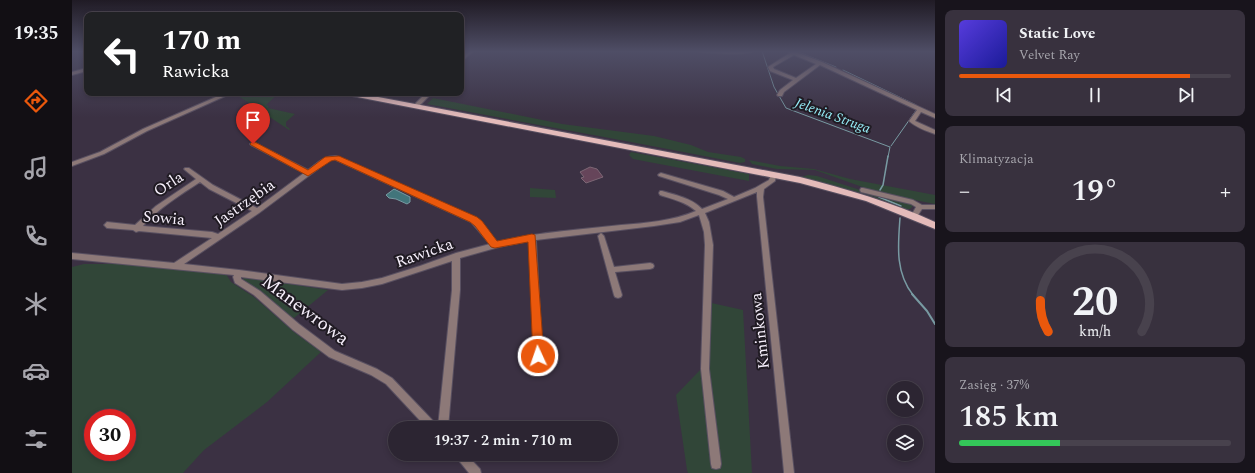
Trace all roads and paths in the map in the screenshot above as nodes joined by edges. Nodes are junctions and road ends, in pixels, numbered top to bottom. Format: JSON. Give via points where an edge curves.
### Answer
{"nodes":[{"id":1,"x":779,"y":73,"type":"edge"},
{"id":2,"x":806,"y":73,"type":"edge"},
{"id":3,"x":842,"y":73,"type":"edge"},
{"id":4,"x":796,"y":80,"type":"junction"},
{"id":5,"x":780,"y":95,"type":"dead end"},
{"id":6,"x":222,"y":96,"type":"edge"},
{"id":7,"x":363,"y":96,"type":"edge"},
{"id":8,"x":426,"y":96,"type":"edge"},
{"id":9,"x":416,"y":106,"type":"junction"},
{"id":10,"x":920,"y":109,"type":"junction"},
{"id":11,"x":935,"y":116,"type":"edge"},
{"id":12,"x":935,"y":132,"type":"edge"},
{"id":13,"x":253,"y":144,"type":"dead end"},
{"id":14,"x":72,"y":164,"type":"edge"},
{"id":15,"x":187,"y":169,"type":"dead end"},
{"id":16,"x":308,"y":173,"type":"junction"},
{"id":17,"x":661,"y":174,"type":"dead end"},
{"id":18,"x":773,"y":175,"type":"junction"},
{"id":19,"x":200,"y":179,"type":"junction"},
{"id":20,"x":761,"y":187,"type":"junction"},
{"id":21,"x":863,"y":190,"type":"dead end"},
{"id":22,"x":662,"y":193,"type":"dead end"},
{"id":23,"x":733,"y":199,"type":"junction"},
{"id":24,"x":921,"y":207,"type":"junction"},
{"id":25,"x":935,"y":207,"type":"edge"},
{"id":26,"x":257,"y":211,"type":"junction"},
{"id":27,"x":701,"y":212,"type":"junction"},
{"id":28,"x":914,"y":216,"type":"junction"},
{"id":29,"x":107,"y":225,"type":"dead end"},
{"id":30,"x":935,"y":226,"type":"edge"},
{"id":31,"x":136,"y":229,"type":"junction"},
{"id":32,"x":601,"y":236,"type":"dead end"},
{"id":33,"x":218,"y":237,"type":"junction"},
{"id":34,"x":532,"y":238,"type":"junction"},
{"id":35,"x":495,"y":245,"type":"junction"},
{"id":36,"x":72,"y":256,"type":"edge"},
{"id":37,"x":456,"y":256,"type":"junction"},
{"id":38,"x":176,"y":266,"type":"junction"},
{"id":39,"x":650,"y":266,"type":"dead end"},
{"id":40,"x":610,"y":270,"type":"junction"},
{"id":41,"x":238,"y":273,"type":"junction"},
{"id":42,"x":618,"y":295,"type":"dead end"},
{"id":43,"x":539,"y":371,"type":"dead end"},
{"id":44,"x":428,"y":421,"type":"edge"},
{"id":45,"x":443,"y":421,"type":"edge"},
{"id":46,"x":465,"y":461,"type":"edge"},
{"id":47,"x":716,"y":464,"type":"dead end"},
{"id":48,"x":789,"y":472,"type":"dead end"},
{"id":49,"x":476,"y":473,"type":"edge"}],
"edges":[{"from":1,"to":4,"type":"street"},
{"from":2,"to":4,"type":"street"},
{"from":3,"to":10,"type":"street"},
{"from":4,"to":5,"type":"street"},
{"from":6,"to":14,"type":"street","via":[[141,132],[102,153]]},
{"from":7,"to":9,"type":"main road"},
{"from":8,"to":9,"type":"street"},
{"from":9,"to":18,"type":"main road"},
{"from":10,"to":11,"type":"street"},
{"from":10,"to":12,"type":"street","via":[[912,121]]},
{"from":13,"to":16,"type":"street"},
{"from":15,"to":19,"type":"street"},
{"from":16,"to":26,"type":"street","name":"Jastrzębia"},
{"from":16,"to":35,"type":"street","name":"Jastrzębia","via":[[328,159],[336,157],[473,220]]},
{"from":17,"to":23,"type":"street"},
{"from":18,"to":20,"type":"street","name":"Rawicka","via":[[770,182]]},
{"from":18,"to":28,"type":"main road","via":[[847,192]]},
{"from":19,"to":26,"type":"street"},
{"from":19,"to":31,"type":"street","name":"Orla","via":[[159,205]]},
{"from":20,"to":23,"type":"street","name":"Rawicka"},
{"from":20,"to":48,"type":"street","name":"Kminkowa"},
{"from":21,"to":24,"type":"street","via":[[913,202]]},
{"from":22,"to":27,"type":"street","via":[[689,202]]},
{"from":23,"to":27,"type":"street","name":"Rawicka"},
{"from":24,"to":25,"type":"street"},
{"from":24,"to":28,"type":"street"},
{"from":26,"to":33,"type":"street","name":"Jastrzębia"},
{"from":27,"to":34,"type":"street","name":"Rawicka","via":[[670,222]]},
{"from":27,"to":47,"type":"street","via":[[708,226],[705,369]]},
{"from":28,"to":30,"type":"main road"},
{"from":29,"to":31,"type":"street","name":"Sowia"},
{"from":31,"to":33,"type":"street","name":"Sowia"},
{"from":32,"to":40,"type":"street"},
{"from":33,"to":38,"type":"street","name":"Jastrzębia"},
{"from":34,"to":35,"type":"street","name":"Rawicka"},
{"from":34,"to":43,"type":"street"},
{"from":35,"to":37,"type":"street","name":"Rawicka"},
{"from":36,"to":38,"type":"street","name":"Rawicka"},
{"from":37,"to":41,"type":"street","name":"Rawicka","via":[[380,282],[342,287]]},
{"from":37,"to":45,"type":"street","via":[[456,290]]},
{"from":38,"to":41,"type":"street","name":"Rawicka"},
{"from":39,"to":40,"type":"street"},
{"from":40,"to":42,"type":"street"},
{"from":41,"to":44,"type":"street","name":"Manewrowa","via":[[238,281],[257,293],[317,344],[394,384]]},
{"from":46,"to":49,"type":"street"}]}
